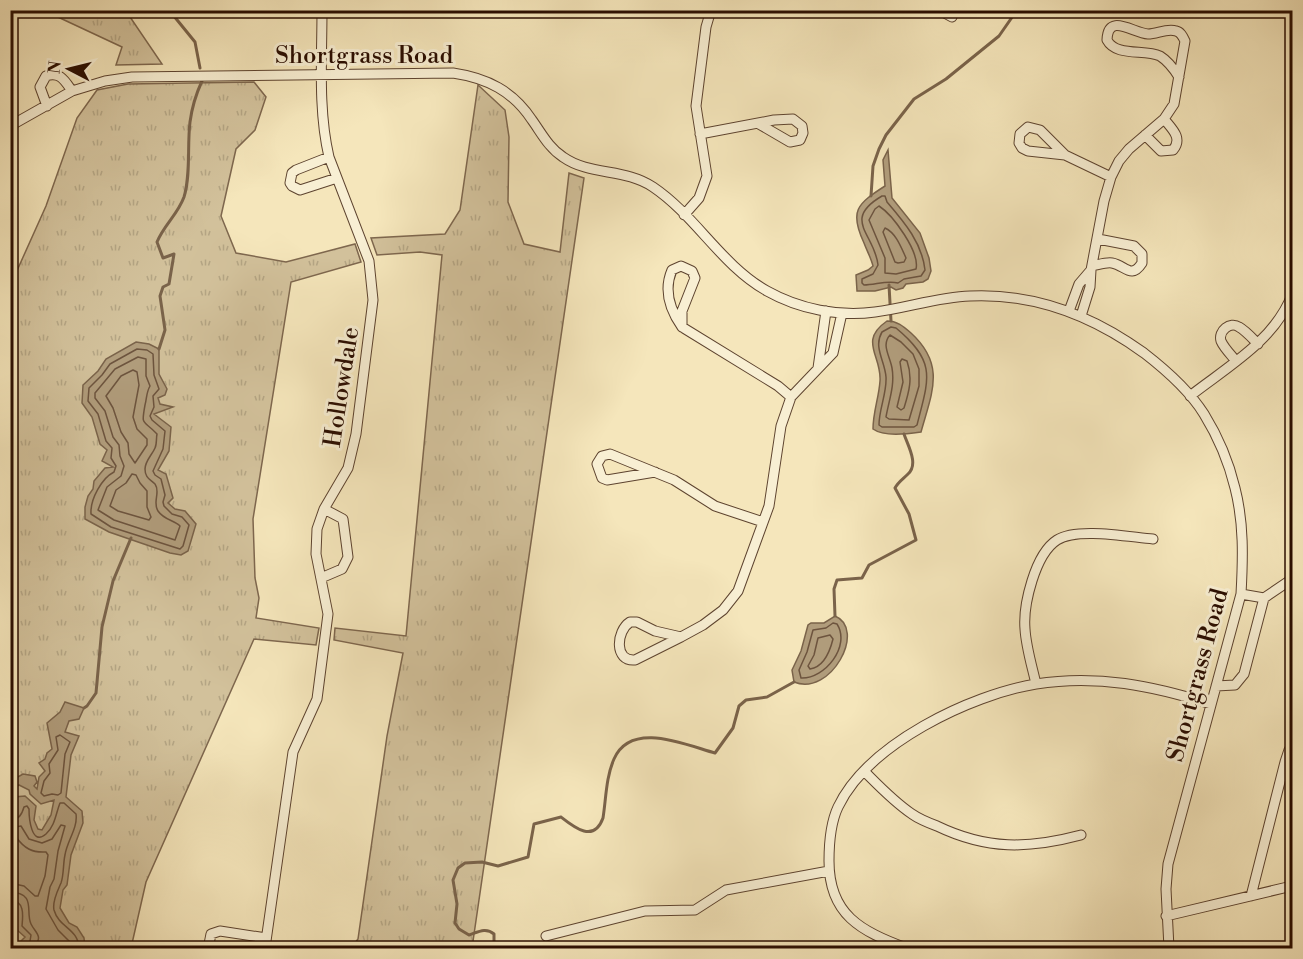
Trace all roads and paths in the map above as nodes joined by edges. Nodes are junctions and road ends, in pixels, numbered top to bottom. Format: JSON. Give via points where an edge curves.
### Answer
{"nodes":[{"id":1,"x":322,"y":10,"type":"edge"},
{"id":2,"x":711,"y":10,"type":"edge"},
{"id":3,"x":939,"y":10,"type":"edge"},
{"id":4,"x":952,"y":17,"type":"dead end"},
{"id":5,"x":323,"y":75,"type":"junction"},
{"id":6,"x":1179,"y":77,"type":"junction"},
{"id":7,"x":72,"y":91,"type":"junction"},
{"id":8,"x":47,"y":106,"type":"junction"},
{"id":9,"x":1164,"y":119,"type":"junction"},
{"id":10,"x":759,"y":124,"type":"dead end"},
{"id":11,"x":10,"y":126,"type":"edge"},
{"id":12,"x":700,"y":134,"type":"junction"},
{"id":13,"x":1145,"y":135,"type":"junction"},
{"id":14,"x":1065,"y":156,"type":"junction"},
{"id":15,"x":329,"y":157,"type":"junction"},
{"id":16,"x":1111,"y":177,"type":"junction"},
{"id":17,"x":338,"y":178,"type":"junction"},
{"id":18,"x":684,"y":215,"type":"junction"},
{"id":19,"x":1098,"y":238,"type":"junction"},
{"id":20,"x":1092,"y":268,"type":"junction"},
{"id":21,"x":1293,"y":295,"type":"edge"},
{"id":22,"x":826,"y":311,"type":"junction"},
{"id":23,"x":1069,"y":311,"type":"junction"},
{"id":24,"x":842,"y":313,"type":"junction"},
{"id":25,"x":1081,"y":316,"type":"junction"},
{"id":26,"x":682,"y":327,"type":"junction"},
{"id":27,"x":1258,"y":344,"type":"junction"},
{"id":28,"x":1236,"y":361,"type":"junction"},
{"id":29,"x":818,"y":368,"type":"junction"},
{"id":30,"x":1190,"y":396,"type":"junction"},
{"id":31,"x":791,"y":397,"type":"junction"},
{"id":32,"x":654,"y":472,"type":"junction"},
{"id":33,"x":324,"y":509,"type":"junction"},
{"id":34,"x":763,"y":522,"type":"junction"},
{"id":35,"x":1153,"y":539,"type":"dead end"},
{"id":36,"x":321,"y":578,"type":"junction"},
{"id":37,"x":1293,"y":579,"type":"edge"},
{"id":38,"x":1241,"y":594,"type":"junction"},
{"id":39,"x":1264,"y":598,"type":"junction"},
{"id":40,"x":681,"y":636,"type":"junction"},
{"id":41,"x":1036,"y":684,"type":"junction"},
{"id":42,"x":1216,"y":686,"type":"junction"},
{"id":43,"x":1211,"y":704,"type":"junction"},
{"id":44,"x":1293,"y":749,"type":"edge"},
{"id":45,"x":864,"y":771,"type":"junction"},
{"id":46,"x":1081,"y":835,"type":"dead end"},
{"id":47,"x":829,"y":871,"type":"junction"},
{"id":48,"x":1293,"y":886,"type":"edge"},
{"id":49,"x":1251,"y":896,"type":"junction"},
{"id":50,"x":1166,"y":916,"type":"junction"},
{"id":51,"x":546,"y":936,"type":"dead end"},
{"id":52,"x":266,"y":938,"type":"junction"},
{"id":53,"x":213,"y":948,"type":"edge"},
{"id":54,"x":264,"y":948,"type":"edge"},
{"id":55,"x":906,"y":948,"type":"edge"},
{"id":56,"x":1169,"y":948,"type":"edge"}],
"edges":[{"from":1,"to":5,"type":"street","name":"Hollowdale"},
{"from":2,"to":12,"type":"street","via":[[697,95]]},
{"from":3,"to":4,"type":"street"},
{"from":5,"to":7,"type":"street","name":"Shortgrass Road","via":[[148,75]]},
{"from":5,"to":15,"type":"street","name":"Hollowdale","via":[[323,127]]},
{"from":5,"to":18,"type":"street","name":"Shortgrass Road","via":[[453,73],[486,81],[512,96],[552,149],[564,158],[590,169],[639,179],[664,195]]},
{"from":6,"to":6,"type":"street","via":[[1185,41],[1179,32],[1149,34],[1118,25],[1109,30],[1107,40],[1113,47],[1157,55]]},
{"from":6,"to":9,"type":"street","via":[[1174,104]]},
{"from":7,"to":8,"type":"street","name":"Shortgrass Road"},
{"from":7,"to":8,"type":"street","via":[[59,75],[46,76],[40,87]]},
{"from":8,"to":11,"type":"street","name":"Shortgrass Road"},
{"from":9,"to":13,"type":"street"},
{"from":9,"to":13,"type":"street","via":[[1177,137],[1173,150],[1161,151]]},
{"from":10,"to":12,"type":"street"},
{"from":12,"to":18,"type":"street","via":[[707,167],[706,185]]},
{"from":13,"to":16,"type":"street","via":[[1119,161]]},
{"from":14,"to":14,"type":"street","via":[[1040,130],[1028,127],[1020,134],[1019,143],[1028,151]]},
{"from":14,"to":16,"type":"street"},
{"from":15,"to":17,"type":"street","name":"Hollowdale"},
{"from":15,"to":17,"type":"street","via":[[296,170],[290,183],[300,190]]},
{"from":16,"to":19,"type":"street"},
{"from":17,"to":33,"type":"street","name":"Hollowdale","via":[[369,261],[373,300],[356,434],[348,468]]},
{"from":18,"to":22,"type":"street","name":"Shortgrass Road","via":[[748,279],[784,299]]},
{"from":19,"to":20,"type":"street"},
{"from":19,"to":20,"type":"street","via":[[1134,246],[1142,254],[1142,263],[1132,271],[1112,263]]},
{"from":20,"to":23,"type":"street","via":[[1079,284]]},
{"from":20,"to":25,"type":"street"},
{"from":21,"to":27,"type":"street","via":[[1279,321]]},
{"from":22,"to":24,"type":"street","name":"Shortgrass Road"},
{"from":22,"to":29,"type":"street"},
{"from":23,"to":24,"type":"street","name":"Shortgrass Road","via":[[1022,299],[971,296],[875,312]]},
{"from":23,"to":25,"type":"street","name":"Shortgrass Road"},
{"from":24,"to":29,"type":"street","via":[[833,353]]},
{"from":25,"to":30,"type":"street","name":"Shortgrass Road","via":[[1142,352]]},
{"from":26,"to":26,"type":"street","via":[[682,311],[695,278],[692,271],[681,266],[670,274],[668,295],[673,314]]},
{"from":26,"to":31,"type":"street"},
{"from":27,"to":28,"type":"street"},
{"from":27,"to":28,"type":"street","via":[[1239,326],[1226,328],[1222,342]]},
{"from":28,"to":30,"type":"street"},
{"from":29,"to":31,"type":"street"},
{"from":30,"to":38,"type":"street","name":"Shortgrass Road","via":[[1221,448],[1234,486],[1241,518]]},
{"from":31,"to":34,"type":"street"},
{"from":32,"to":32,"type":"street","via":[[607,480],[602,478],[597,464],[602,456],[610,454]]},
{"from":32,"to":34,"type":"street","via":[[715,506]]},
{"from":33,"to":36,"type":"street","name":"Hollowdale","via":[[317,529],[316,554]]},
{"from":33,"to":36,"type":"street","via":[[343,519],[348,557],[342,569]]},
{"from":34,"to":40,"type":"street","via":[[738,591],[723,610]]},
{"from":35,"to":41,"type":"street","via":[[1091,534],[1056,540],[1033,577],[1025,615]]},
{"from":36,"to":52,"type":"street","name":"Hollowdale","via":[[328,614],[317,699],[293,752]]},
{"from":37,"to":39,"type":"street"},
{"from":38,"to":39,"type":"street"},
{"from":38,"to":42,"type":"street","name":"Shortgrass Road"},
{"from":39,"to":42,"type":"street","via":[[1244,674],[1235,685]]},
{"from":40,"to":40,"type":"street","via":[[635,660],[622,658],[619,651],[621,630],[630,622]]},
{"from":41,"to":43,"type":"street","via":[[1079,680],[1146,685]]},
{"from":41,"to":45,"type":"street","via":[[973,701],[936,719],[910,733]]},
{"from":42,"to":43,"type":"street","name":"Shortgrass Road"},
{"from":43,"to":50,"type":"street","name":"Shortgrass Road","via":[[1168,864]]},
{"from":44,"to":49,"type":"street","via":[[1285,762]]},
{"from":45,"to":46,"type":"street","via":[[914,816],[959,837],[1022,845]]},
{"from":45,"to":47,"type":"street","via":[[836,810]]},
{"from":47,"to":51,"type":"street","via":[[726,890],[694,910],[645,911]]},
{"from":47,"to":55,"type":"street","via":[[839,904],[851,919],[866,931]]},
{"from":48,"to":49,"type":"street"},
{"from":49,"to":50,"type":"street"},
{"from":50,"to":56,"type":"street","name":"Shortgrass Road"},
{"from":52,"to":53,"type":"street","via":[[220,931],[211,934],[208,944]]},
{"from":52,"to":54,"type":"street","name":"Hollowdale"}]}
